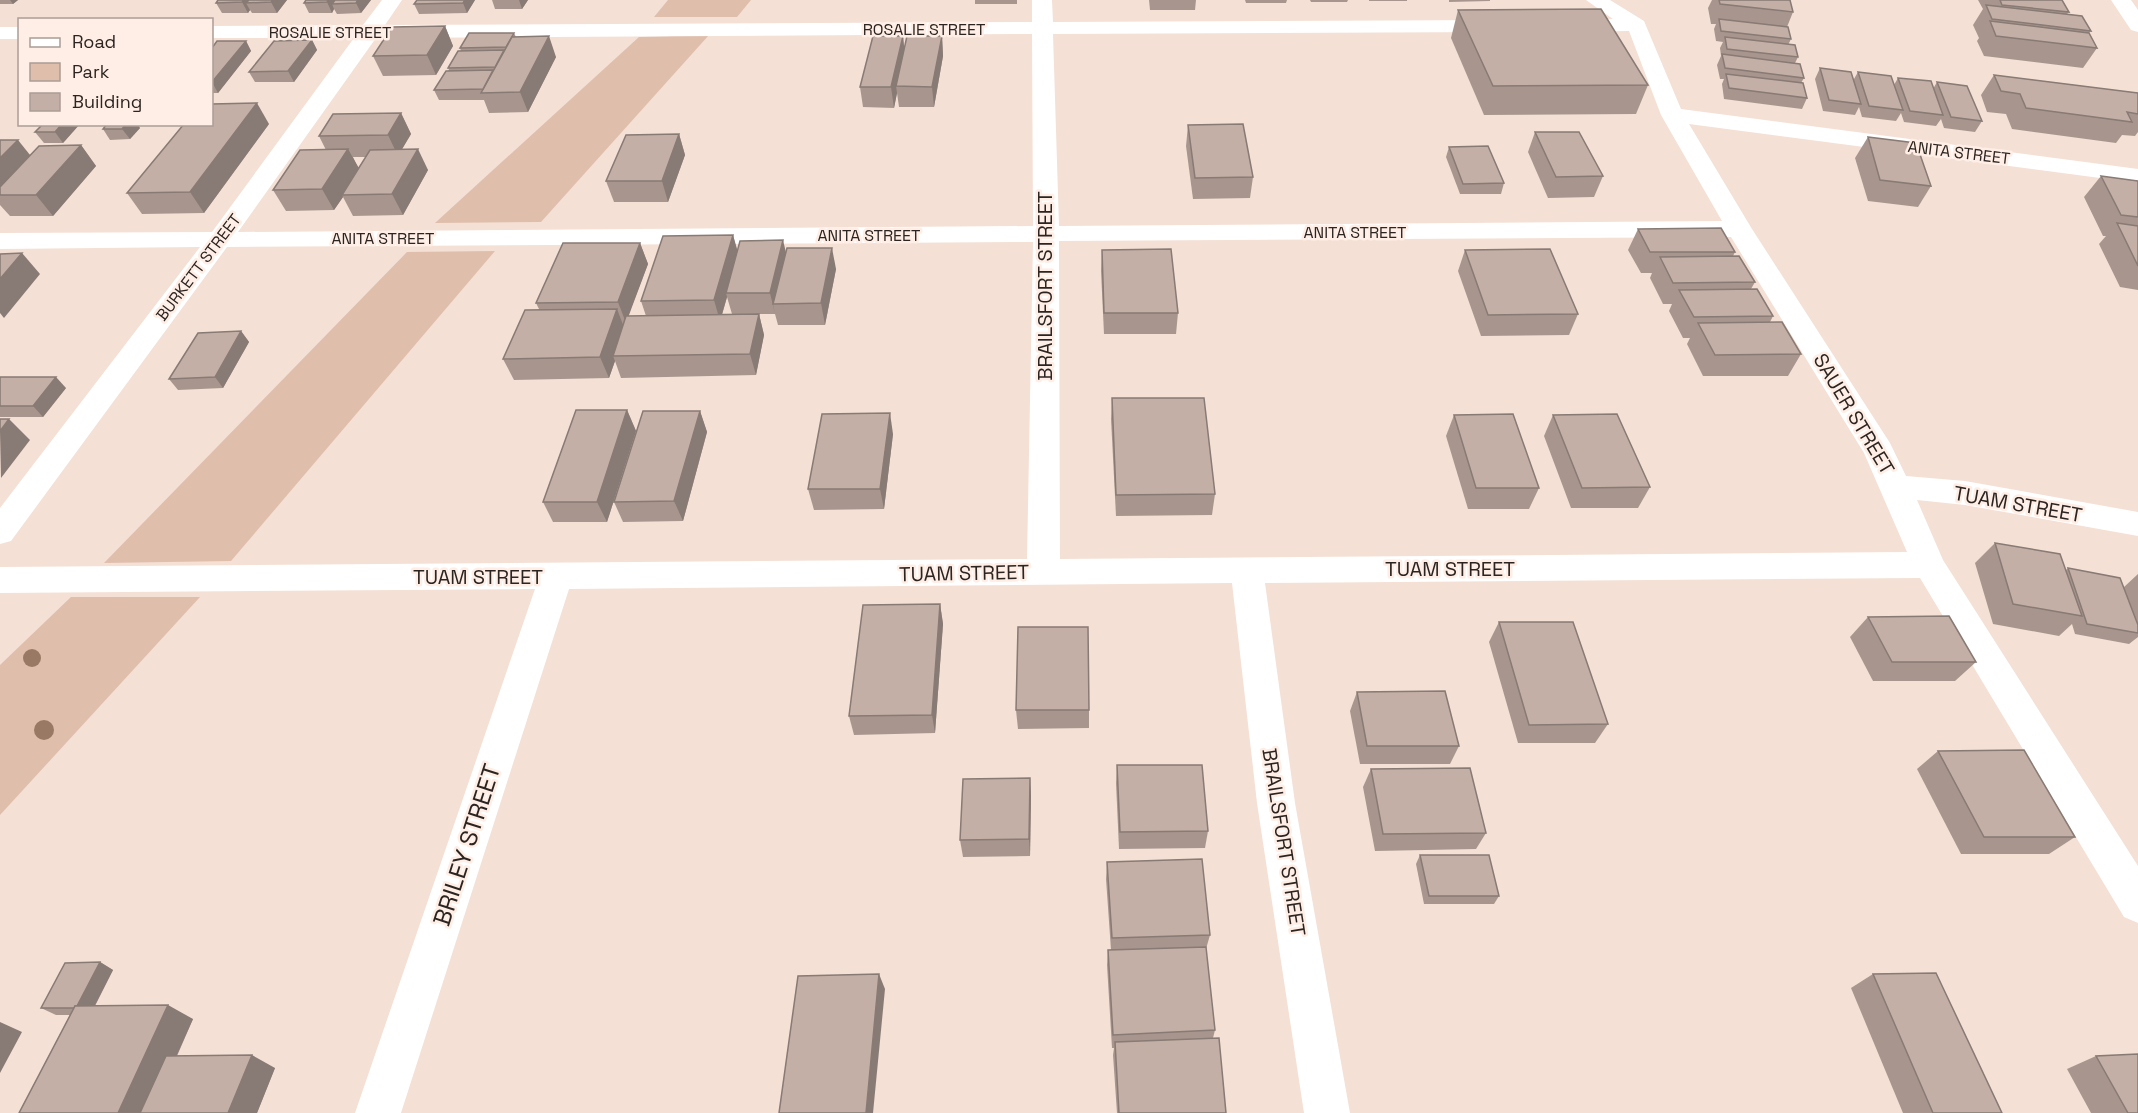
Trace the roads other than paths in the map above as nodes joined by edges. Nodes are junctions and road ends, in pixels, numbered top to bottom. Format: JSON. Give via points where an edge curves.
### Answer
{"nodes":[{"id":1,"x":392,"y":0,"type":"edge"},
{"id":2,"x":1042,"y":0,"type":"edge"},
{"id":3,"x":1596,"y":0,"type":"edge"},
{"id":4,"x":2121,"y":0,"type":"edge"},
{"id":5,"x":1639,"y":17,"type":"junction"},
{"id":6,"x":1521,"y":26,"type":"edge"},
{"id":7,"x":1545,"y":26,"type":"edge"},
{"id":8,"x":2138,"y":26,"type":"edge"},
{"id":9,"x":1042,"y":28,"type":"junction"},
{"id":10,"x":369,"y":31,"type":"junction"},
{"id":11,"x":213,"y":32,"type":"edge"},
{"id":12,"x":0,"y":33,"type":"edge"},
{"id":13,"x":18,"y":33,"type":"edge"},
{"id":14,"x":1672,"y":115,"type":"junction"},
{"id":15,"x":2138,"y":176,"type":"edge"},
{"id":16,"x":1739,"y":229,"type":"junction"},
{"id":17,"x":1046,"y":234,"type":"junction"},
{"id":18,"x":219,"y":240,"type":"junction"},
{"id":19,"x":0,"y":241,"type":"edge"},
{"id":20,"x":1897,"y":487,"type":"junction"},
{"id":21,"x":2138,"y":524,"type":"edge"},
{"id":22,"x":0,"y":532,"type":"edge"},
{"id":23,"x":1929,"y":566,"type":"junction"},
{"id":24,"x":1247,"y":571,"type":"junction"},
{"id":25,"x":1044,"y":572,"type":"junction"},
{"id":26,"x":556,"y":576,"type":"junction"},
{"id":27,"x":0,"y":580,"type":"edge"},
{"id":28,"x":2138,"y":903,"type":"edge"},
{"id":29,"x":378,"y":1113,"type":"edge"},
{"id":30,"x":1327,"y":1113,"type":"edge"}],
"edges":[{"from":1,"to":10,"type":"street","name":"BURKETT STREET"},
{"from":2,"to":9,"type":"street","name":"BRAILSFORT STREET"},
{"from":3,"to":5,"type":"street"},
{"from":4,"to":8,"type":"street"},
{"from":5,"to":7,"type":"street"},
{"from":5,"to":14,"type":"street","name":"SAUER STREET"},
{"from":6,"to":9,"type":"street","name":"ROSALIE STREET"},
{"from":9,"to":10,"type":"street","name":"ROSALIE STREET"},
{"from":9,"to":17,"type":"street","name":"BRAILSFORT STREET"},
{"from":10,"to":11,"type":"street","name":"ROSALIE STREET"},
{"from":10,"to":18,"type":"street","name":"BURKETT STREET"},
{"from":12,"to":13,"type":"street"},
{"from":14,"to":15,"type":"street","name":"ANITA STREET"},
{"from":14,"to":16,"type":"street","name":"SAUER STREET"},
{"from":16,"to":17,"type":"street","name":"ANITA STREET"},
{"from":16,"to":20,"type":"street","name":"SAUER STREET","via":[[1880,451]]},
{"from":17,"to":18,"type":"street","name":"ANITA STREET"},
{"from":17,"to":25,"type":"street","name":"BRAILSFORT STREET"},
{"from":18,"to":19,"type":"street","name":"ANITA STREET"},
{"from":18,"to":22,"type":"street","name":"BURKETT STREET"},
{"from":20,"to":21,"type":"street","name":"TUAM STREET","via":[[1965,493]]},
{"from":20,"to":23,"type":"street","name":"SAUER STREET"},
{"from":23,"to":24,"type":"street","name":"TUAM STREET"},
{"from":23,"to":28,"type":"street","name":"SAUER STREET"},
{"from":24,"to":25,"type":"street","name":"TUAM STREET"},
{"from":24,"to":30,"type":"street","name":"BRAILSFORT STREET","via":[[1276,803]]},
{"from":25,"to":26,"type":"street","name":"TUAM STREET"},
{"from":26,"to":27,"type":"street","name":"TUAM STREET"},
{"from":26,"to":29,"type":"street","name":"BRILEY STREET"}]}
